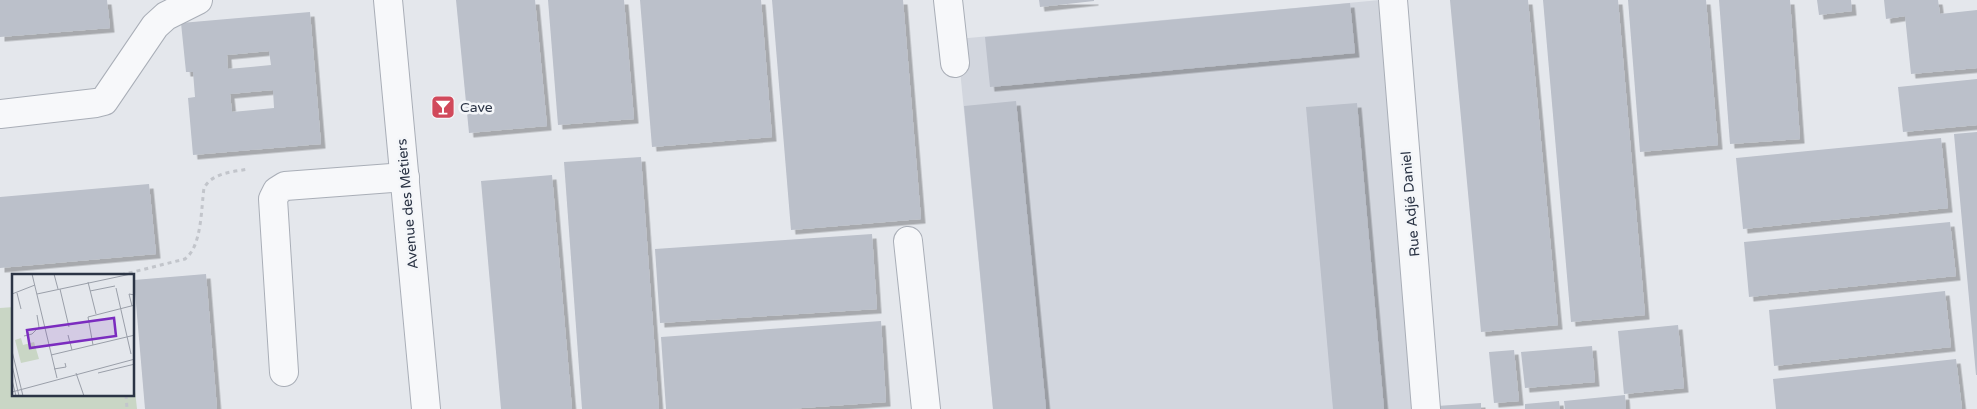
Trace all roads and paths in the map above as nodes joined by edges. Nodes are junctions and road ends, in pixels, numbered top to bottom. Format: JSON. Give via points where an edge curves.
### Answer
{"nodes":[{"id":1,"x":198,"y":0,"type":"edge"},
{"id":2,"x":388,"y":0,"type":"edge"},
{"id":3,"x":948,"y":0,"type":"edge"},
{"id":4,"x":1393,"y":0,"type":"edge"},
{"id":5,"x":955,"y":63,"type":"dead end"},
{"id":6,"x":0,"y":114,"type":"edge"},
{"id":7,"x":248,"y":169,"type":"dead end"},
{"id":8,"x":405,"y":177,"type":"junction"},
{"id":9,"x":908,"y":241,"type":"dead end"},
{"id":10,"x":125,"y":274,"type":"edge"},
{"id":11,"x":284,"y":372,"type":"dead end"},
{"id":12,"x":126,"y":396,"type":"edge"},
{"id":13,"x":127,"y":409,"type":"edge"},
{"id":14,"x":426,"y":409,"type":"edge"},
{"id":15,"x":926,"y":409,"type":"edge"},
{"id":16,"x":1426,"y":409,"type":"edge"}],
"edges":[{"from":1,"to":6,"type":"street","via":[[166,16],[155,26],[104,101]]},
{"from":2,"to":8,"type":"street","name":"Avenue des Métiers"},
{"from":3,"to":5,"type":"street"},
{"from":4,"to":16,"type":"street","name":"Rue Adjé Daniel"},
{"from":7,"to":10,"type":"path","via":[[208,181],[192,254],[185,259]]},
{"from":8,"to":11,"type":"street","via":[[285,186],[277,191],[273,199]]},
{"from":8,"to":14,"type":"street","name":"Avenue des Métiers"},
{"from":9,"to":15,"type":"street"},
{"from":12,"to":13,"type":"path"}]}
